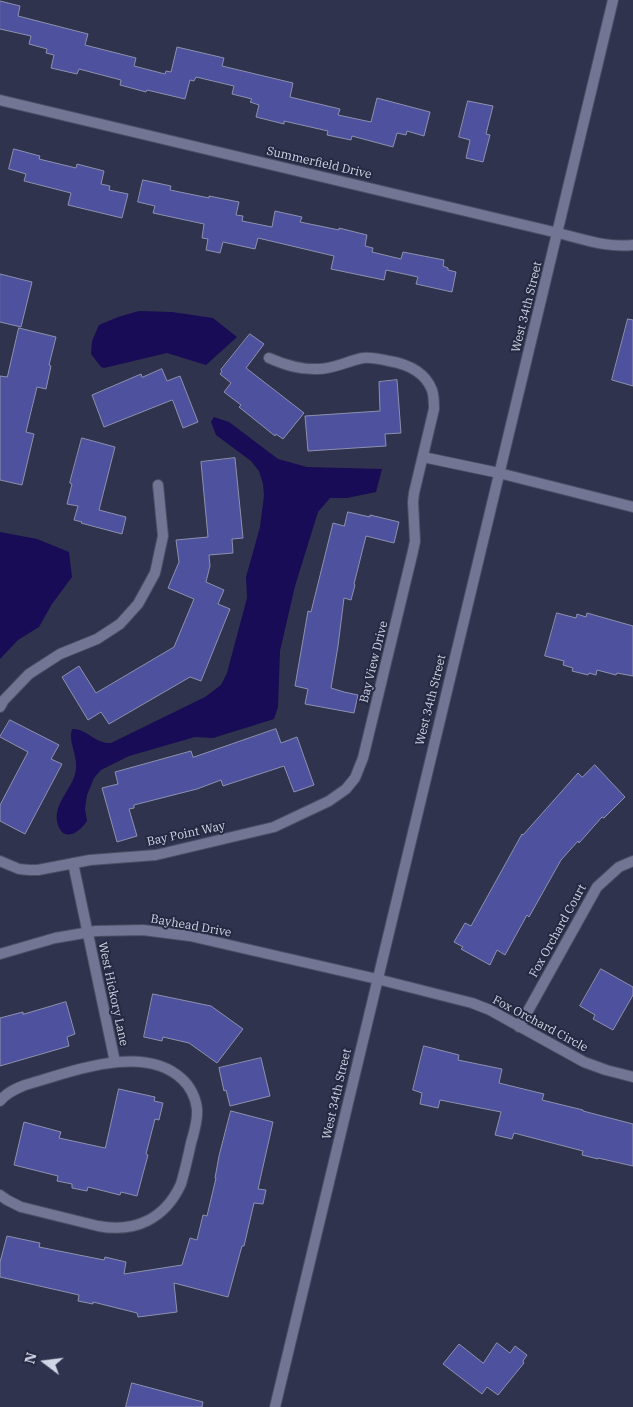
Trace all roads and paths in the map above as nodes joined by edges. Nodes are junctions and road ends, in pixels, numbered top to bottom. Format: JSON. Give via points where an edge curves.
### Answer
{"nodes":[{"id":1,"x":613,"y":0,"type":"edge"},
{"id":2,"x":0,"y":100,"type":"edge"},
{"id":3,"x":558,"y":232,"type":"junction"},
{"id":4,"x":633,"y":245,"type":"edge"},
{"id":5,"x":269,"y":358,"type":"dead end"},
{"id":6,"x":423,"y":457,"type":"junction"},
{"id":7,"x":499,"y":473,"type":"junction"},
{"id":8,"x":158,"y":485,"type":"dead end"},
{"id":9,"x":633,"y":507,"type":"edge"},
{"id":10,"x":0,"y":707,"type":"edge"},
{"id":11,"x":274,"y":827,"type":"joint"},
{"id":12,"x":0,"y":860,"type":"edge"},
{"id":13,"x":633,"y":861,"type":"edge"},
{"id":14,"x":73,"y":863,"type":"junction"},
{"id":15,"x":87,"y":932,"type":"junction"},
{"id":16,"x":0,"y":954,"type":"edge"},
{"id":17,"x":377,"y":979,"type":"junction"},
{"id":18,"x":519,"y":1027,"type":"junction"},
{"id":19,"x":115,"y":1062,"type":"junction"},
{"id":20,"x":633,"y":1077,"type":"edge"},
{"id":21,"x":0,"y":1101,"type":"edge"},
{"id":22,"x":0,"y":1195,"type":"edge"},
{"id":23,"x":275,"y":1407,"type":"edge"}],
"edges":[{"from":1,"to":3,"type":"street","name":"West 34th Street"},
{"from":2,"to":3,"type":"street","name":"Summerfield Drive"},
{"from":3,"to":4,"type":"street","name":"Summerfield Drive","via":[[606,245]]},
{"from":3,"to":7,"type":"street","name":"West 34th Street"},
{"from":5,"to":6,"type":"street","name":"Bay View Drive","via":[[289,366],[311,369],[375,358],[406,365],[418,372],[431,389],[434,409]]},
{"from":6,"to":7,"type":"street"},
{"from":6,"to":11,"type":"street","name":"Bay View Drive","via":[[413,502],[413,551],[358,771],[346,789],[329,801]]},
{"from":7,"to":9,"type":"street"},
{"from":7,"to":17,"type":"street","name":"West 34th Street"},
{"from":8,"to":10,"type":"street","via":[[163,536],[154,573],[138,604],[120,624],[97,639],[60,654],[37,668]]},
{"from":11,"to":14,"type":"street","name":"Bay Point Way","via":[[156,855]]},
{"from":12,"to":14,"type":"street","name":"Bay Point Way","via":[[29,870]]},
{"from":13,"to":18,"type":"street","name":"Fox Orchard Court","via":[[618,867],[597,887]]},
{"from":14,"to":15,"type":"street","name":"West Hickory Lane"},
{"from":15,"to":16,"type":"street","name":"Bayhead Drive"},
{"from":15,"to":17,"type":"street","name":"Bayhead Drive","via":[[142,930],[185,935]]},
{"from":15,"to":19,"type":"street","name":"West Hickory Lane"},
{"from":17,"to":18,"type":"street","name":"Fox Orchard Circle","via":[[472,1003]]},
{"from":17,"to":23,"type":"street","name":"West 34th Street"},
{"from":18,"to":20,"type":"street","name":"Fox Orchard Circle","via":[[584,1062]]},
{"from":19,"to":21,"type":"street","via":[[25,1085]]},
{"from":19,"to":22,"type":"street","via":[[158,1064],[172,1070],[190,1088],[196,1103],[196,1128],[181,1184],[172,1200],[144,1223],[117,1229],[21,1207]]}]}
